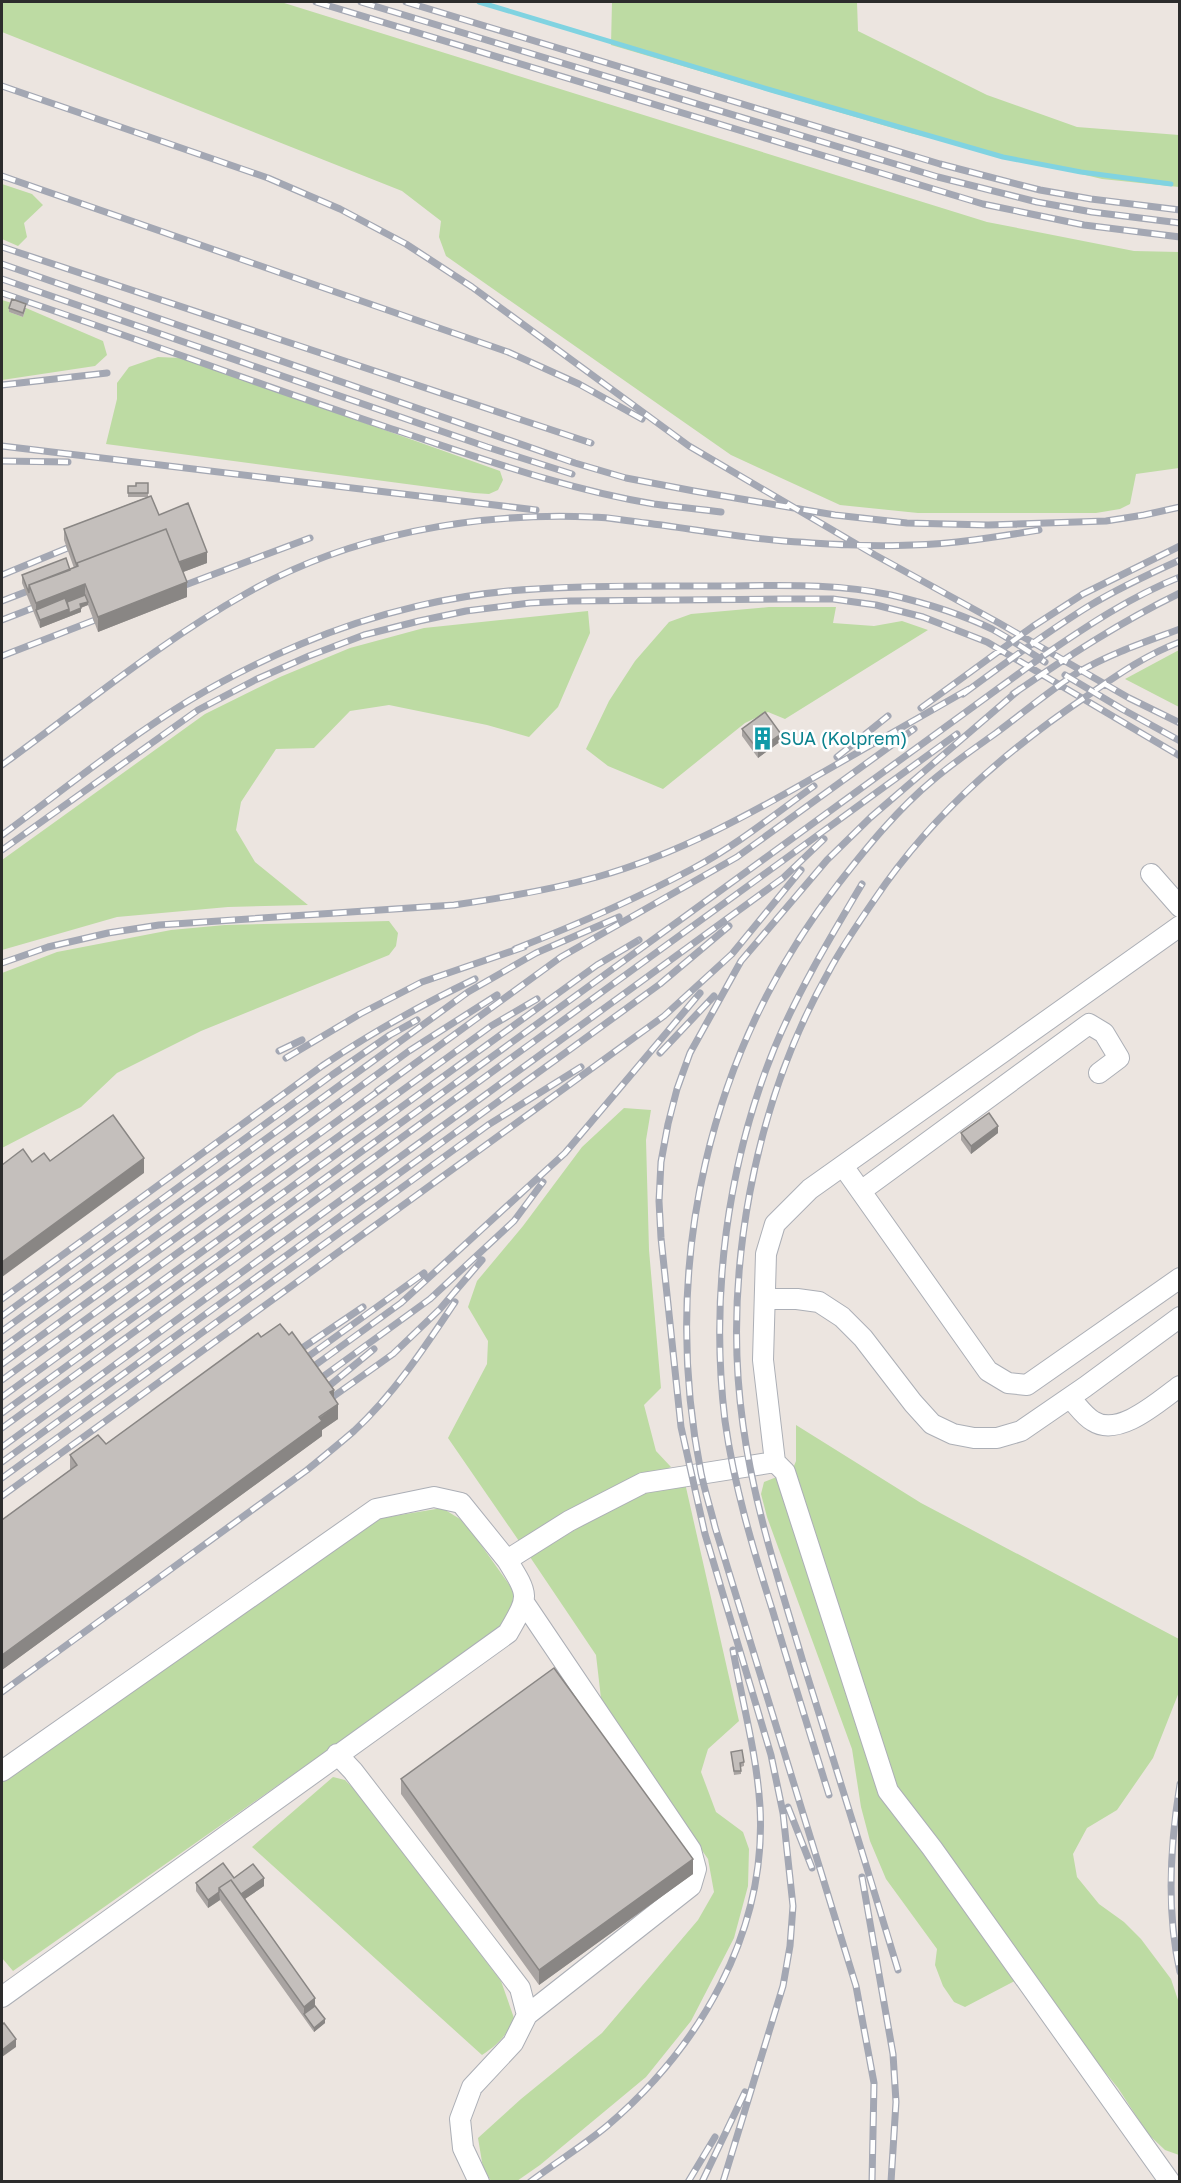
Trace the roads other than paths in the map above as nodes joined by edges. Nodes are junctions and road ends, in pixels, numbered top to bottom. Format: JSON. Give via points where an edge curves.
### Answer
{"nodes":[{"id":1,"x":1151,"y":874,"type":"dead end"},
{"id":2,"x":1179,"y":907,"type":"edge"},
{"id":3,"x":1179,"y":926,"type":"edge"},
{"id":4,"x":1099,"y":1073,"type":"dead end"},
{"id":5,"x":843,"y":1166,"type":"junction"},
{"id":6,"x":861,"y":1191,"type":"junction"},
{"id":7,"x":1179,"y":1278,"type":"edge"},
{"id":8,"x":765,"y":1299,"type":"junction"},
{"id":9,"x":1179,"y":1317,"type":"edge"},
{"id":10,"x":1179,"y":1386,"type":"edge"},
{"id":11,"x":1070,"y":1398,"type":"junction"},
{"id":12,"x":775,"y":1462,"type":"junction"},
{"id":13,"x":507,"y":1560,"type":"junction"},
{"id":14,"x":525,"y":1605,"type":"junction"},
{"id":15,"x":338,"y":1754,"type":"junction"},
{"id":16,"x":2,"y":1771,"type":"edge"},
{"id":17,"x":4,"y":1989,"type":"edge"},
{"id":18,"x":527,"y":2015,"type":"junction"},
{"id":19,"x":480,"y":2181,"type":"edge"},
{"id":20,"x":1170,"y":2181,"type":"edge"}],
"edges":[{"from":1,"to":2,"type":"lane"},
{"from":3,"to":5,"type":"lane"},
{"from":4,"to":6,"type":"lane","via":[[1119,1058],[1104,1033],[1089,1024]]},
{"from":5,"to":6,"type":"lane"},
{"from":5,"to":8,"type":"lane","via":[[810,1189],[775,1224],[766,1254]]},
{"from":6,"to":7,"type":"lane","via":[[988,1371],[1008,1383],[1027,1385]]},
{"from":8,"to":11,"type":"lane","via":[[819,1302],[842,1317],[932,1424],[953,1434],[997,1438],[1021,1431]]},
{"from":8,"to":12,"type":"lane","via":[[763,1360]]},
{"from":9,"to":11,"type":"lane"},
{"from":10,"to":11,"type":"lane","via":[[1114,1427],[1094,1422]]},
{"from":12,"to":13,"type":"lane","via":[[643,1483],[569,1521]]},
{"from":12,"to":20,"type":"lane","via":[[785,1472],[888,1791]]},
{"from":13,"to":14,"type":"lane","via":[[523,1586]]},
{"from":13,"to":16,"type":"lane","via":[[461,1503],[434,1497],[376,1509]]},
{"from":14,"to":15,"type":"lane","via":[[508,1633]]},
{"from":14,"to":18,"type":"lane","via":[[692,1850],[696,1869],[692,1886]]},
{"from":15,"to":17,"type":"lane"},
{"from":15,"to":18,"type":"lane","via":[[520,1988]]},
{"from":18,"to":19,"type":"lane","via":[[513,2043],[472,2087],[460,2120],[463,2148]]}]}
